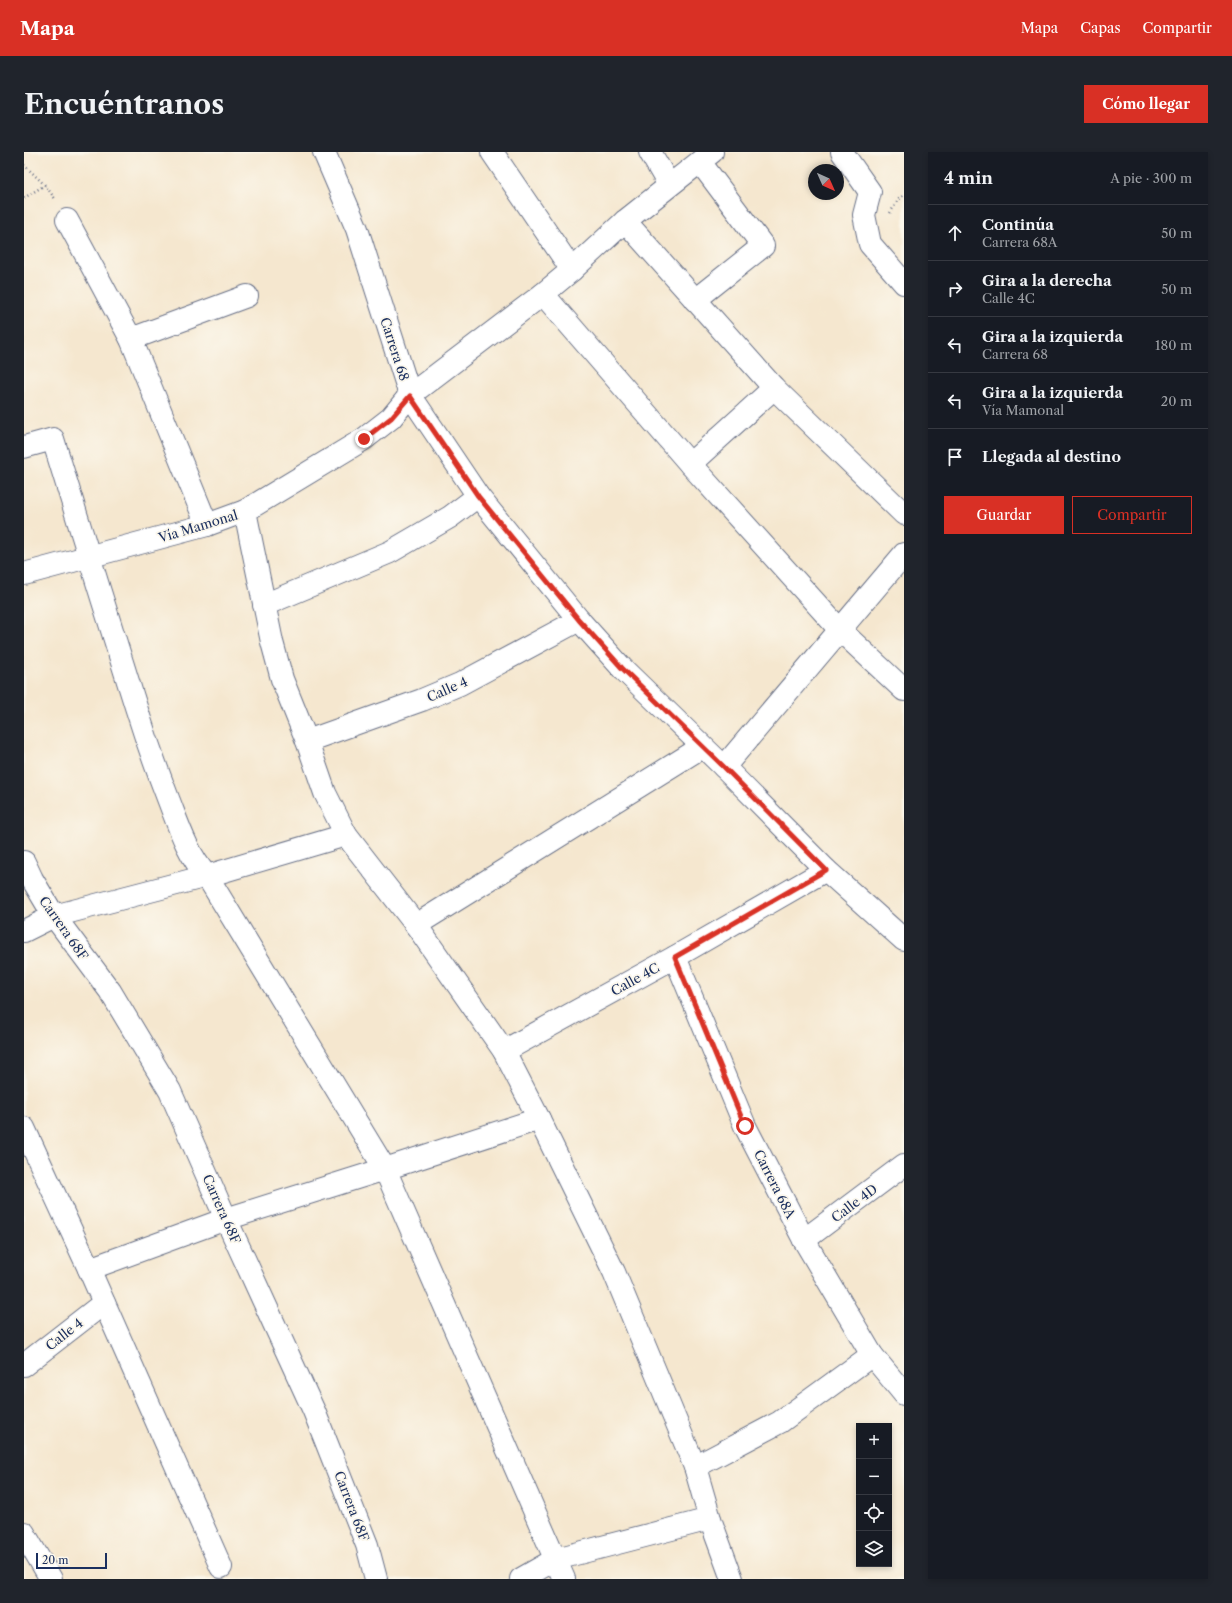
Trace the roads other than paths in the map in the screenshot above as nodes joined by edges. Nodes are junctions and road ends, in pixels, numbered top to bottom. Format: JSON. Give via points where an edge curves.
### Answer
{"nodes":[{"id":1,"x":324,"y":152,"type":"edge"},
{"id":2,"x":492,"y":152,"type":"edge"},
{"id":3,"x":650,"y":152,"type":"edge"},
{"id":4,"x":842,"y":152,"type":"edge"},
{"id":5,"x":706,"y":157,"type":"edge"},
{"id":6,"x":669,"y":185,"type":"junction"},
{"id":7,"x":67,"y":220,"type":"road end"},
{"id":8,"x":625,"y":221,"type":"junction"},
{"id":9,"x":572,"y":270,"type":"junction"},
{"id":10,"x":904,"y":283,"type":"edge"},
{"id":11,"x":542,"y":294,"type":"junction"},
{"id":12,"x":247,"y":296,"type":"dead end"},
{"id":13,"x":695,"y":300,"type":"junction"},
{"id":14,"x":131,"y":339,"type":"junction"},
{"id":15,"x":774,"y":388,"type":"junction"},
{"id":16,"x":410,"y":396,"type":"junction"},
{"id":17,"x":24,"y":447,"type":"edge"},
{"id":18,"x":690,"y":464,"type":"junction"},
{"id":19,"x":478,"y":496,"type":"junction"},
{"id":20,"x":244,"y":511,"type":"junction"},
{"id":21,"x":904,"y":514,"type":"edge"},
{"id":22,"x":207,"y":525,"type":"junction"},
{"id":23,"x":904,"y":554,"type":"edge"},
{"id":24,"x":89,"y":557,"type":"junction"},
{"id":25,"x":24,"y":574,"type":"edge"},
{"id":26,"x":264,"y":605,"type":"junction"},
{"id":27,"x":579,"y":620,"type":"junction"},
{"id":28,"x":840,"y":630,"type":"junction"},
{"id":29,"x":904,"y":690,"type":"edge"},
{"id":30,"x":307,"y":741,"type":"junction"},
{"id":31,"x":702,"y":747,"type":"junction"},
{"id":32,"x":724,"y":767,"type":"junction"},
{"id":33,"x":346,"y":835,"type":"junction"},
{"id":34,"x":24,"y":862,"type":"edge"},
{"id":35,"x":826,"y":870,"type":"junction"},
{"id":36,"x":207,"y":876,"type":"junction"},
{"id":37,"x":54,"y":916,"type":"junction"},
{"id":38,"x":416,"y":925,"type":"junction"},
{"id":39,"x":24,"y":931,"type":"edge"},
{"id":40,"x":904,"y":940,"type":"edge"},
{"id":41,"x":675,"y":957,"type":"junction"},
{"id":42,"x":504,"y":1051,"type":"junction"},
{"id":43,"x":539,"y":1119,"type":"junction"},
{"id":44,"x":24,"y":1128,"type":"edge"},
{"id":45,"x":904,"y":1165,"type":"edge"},
{"id":46,"x":385,"y":1169,"type":"junction"},
{"id":47,"x":226,"y":1219,"type":"junction"},
{"id":48,"x":804,"y":1240,"type":"junction"},
{"id":49,"x":89,"y":1269,"type":"junction"},
{"id":50,"x":104,"y":1303,"type":"junction"},
{"id":51,"x":872,"y":1355,"type":"junction"},
{"id":52,"x":24,"y":1365,"type":"edge"},
{"id":53,"x":904,"y":1394,"type":"edge"},
{"id":54,"x":695,"y":1468,"type":"junction"},
{"id":55,"x":710,"y":1519,"type":"junction"},
{"id":56,"x":24,"y":1533,"type":"edge"},
{"id":57,"x":556,"y":1559,"type":"junction"},
{"id":58,"x":221,"y":1567,"type":"dead end"},
{"id":59,"x":51,"y":1579,"type":"edge"},
{"id":60,"x":376,"y":1579,"type":"edge"},
{"id":61,"x":521,"y":1579,"type":"edge"},
{"id":62,"x":564,"y":1579,"type":"edge"},
{"id":63,"x":732,"y":1579,"type":"edge"}],
"edges":[{"from":1,"to":16,"type":"street","name":"Carrera 68","via":[[357,229]]},
{"from":2,"to":9,"type":"street"},
{"from":3,"to":6,"type":"street"},
{"from":4,"to":10,"type":"street","via":[[870,192],[864,215],[870,244]]},
{"from":5,"to":6,"type":"street","name":"Vía Mamonal"},
{"from":5,"to":13,"type":"street","via":[[763,246]]},
{"from":6,"to":8,"type":"street","name":"Vía Mamonal"},
{"from":7,"to":14,"type":"street"},
{"from":8,"to":9,"type":"street","name":"Vía Mamonal"},
{"from":8,"to":13,"type":"street"},
{"from":9,"to":11,"type":"street","name":"Vía Mamonal"},
{"from":11,"to":16,"type":"street","name":"Vía Mamonal"},
{"from":11,"to":18,"type":"street"},
{"from":12,"to":14,"type":"street"},
{"from":13,"to":15,"type":"street"},
{"from":14,"to":22,"type":"street"},
{"from":15,"to":18,"type":"street"},
{"from":15,"to":21,"type":"street"},
{"from":16,"to":19,"type":"street","name":"Carrera 68"},
{"from":16,"to":20,"type":"street","name":"Vía Mamonal","via":[[391,418],[364,439]]},
{"from":17,"to":24,"type":"street","via":[[53,439]]},
{"from":18,"to":28,"type":"street"},
{"from":19,"to":26,"type":"street","via":[[450,517],[390,552]]},
{"from":19,"to":27,"type":"street","name":"Carrera 68"},
{"from":20,"to":22,"type":"street","name":"Vía Mamonal"},
{"from":20,"to":26,"type":"street"},
{"from":22,"to":24,"type":"street","name":"Vía Mamonal"},
{"from":23,"to":28,"type":"street"},
{"from":24,"to":25,"type":"street","name":"Vía Mamonal"},
{"from":24,"to":36,"type":"street","via":[[154,761],[179,830],[199,868]]},
{"from":26,"to":30,"type":"street","via":[[282,679]]},
{"from":27,"to":30,"type":"street","name":"Calle 4","via":[[460,684]]},
{"from":27,"to":31,"type":"street","name":"Carrera 68","via":[[622,668]]},
{"from":28,"to":29,"type":"street"},
{"from":28,"to":32,"type":"street"},
{"from":30,"to":33,"type":"street","via":[[325,793]]},
{"from":31,"to":32,"type":"street","name":"Carrera 68"},
{"from":31,"to":38,"type":"street"},
{"from":32,"to":35,"type":"street","name":"Carrera 68"},
{"from":33,"to":36,"type":"street"},
{"from":33,"to":38,"type":"street"},
{"from":34,"to":37,"type":"street","name":"Carrera 68F"},
{"from":35,"to":40,"type":"street","name":"Carrera 68"},
{"from":35,"to":41,"type":"street","name":"Calle 4C"},
{"from":36,"to":37,"type":"street"},
{"from":36,"to":46,"type":"street"},
{"from":37,"to":39,"type":"street"},
{"from":37,"to":47,"type":"street","name":"Carrera 68F","via":[[110,991],[170,1091]]},
{"from":38,"to":42,"type":"street"},
{"from":41,"to":42,"type":"street","name":"Calle 4C"},
{"from":41,"to":48,"type":"street","name":"Carrera 68A","via":[[745,1126]]},
{"from":42,"to":43,"type":"street"},
{"from":43,"to":46,"type":"street"},
{"from":43,"to":54,"type":"street","via":[[614,1272]]},
{"from":44,"to":49,"type":"street"},
{"from":45,"to":48,"type":"street","name":"Calle 4D"},
{"from":46,"to":47,"type":"street"},
{"from":46,"to":57,"type":"street"},
{"from":47,"to":49,"type":"street"},
{"from":47,"to":60,"type":"street","name":"Carrera 68F","via":[[314,1411],[367,1545]]},
{"from":48,"to":51,"type":"street","name":"Carrera 68A"},
{"from":49,"to":50,"type":"street"},
{"from":50,"to":52,"type":"street","name":"Calle 4"},
{"from":50,"to":58,"type":"street"},
{"from":51,"to":53,"type":"street","name":"Carrera 68A"},
{"from":51,"to":54,"type":"street","via":[[780,1422]]},
{"from":54,"to":55,"type":"street"},
{"from":55,"to":57,"type":"street"},
{"from":55,"to":63,"type":"street"},
{"from":56,"to":59,"type":"street"},
{"from":57,"to":61,"type":"street"},
{"from":57,"to":62,"type":"street"}]}
